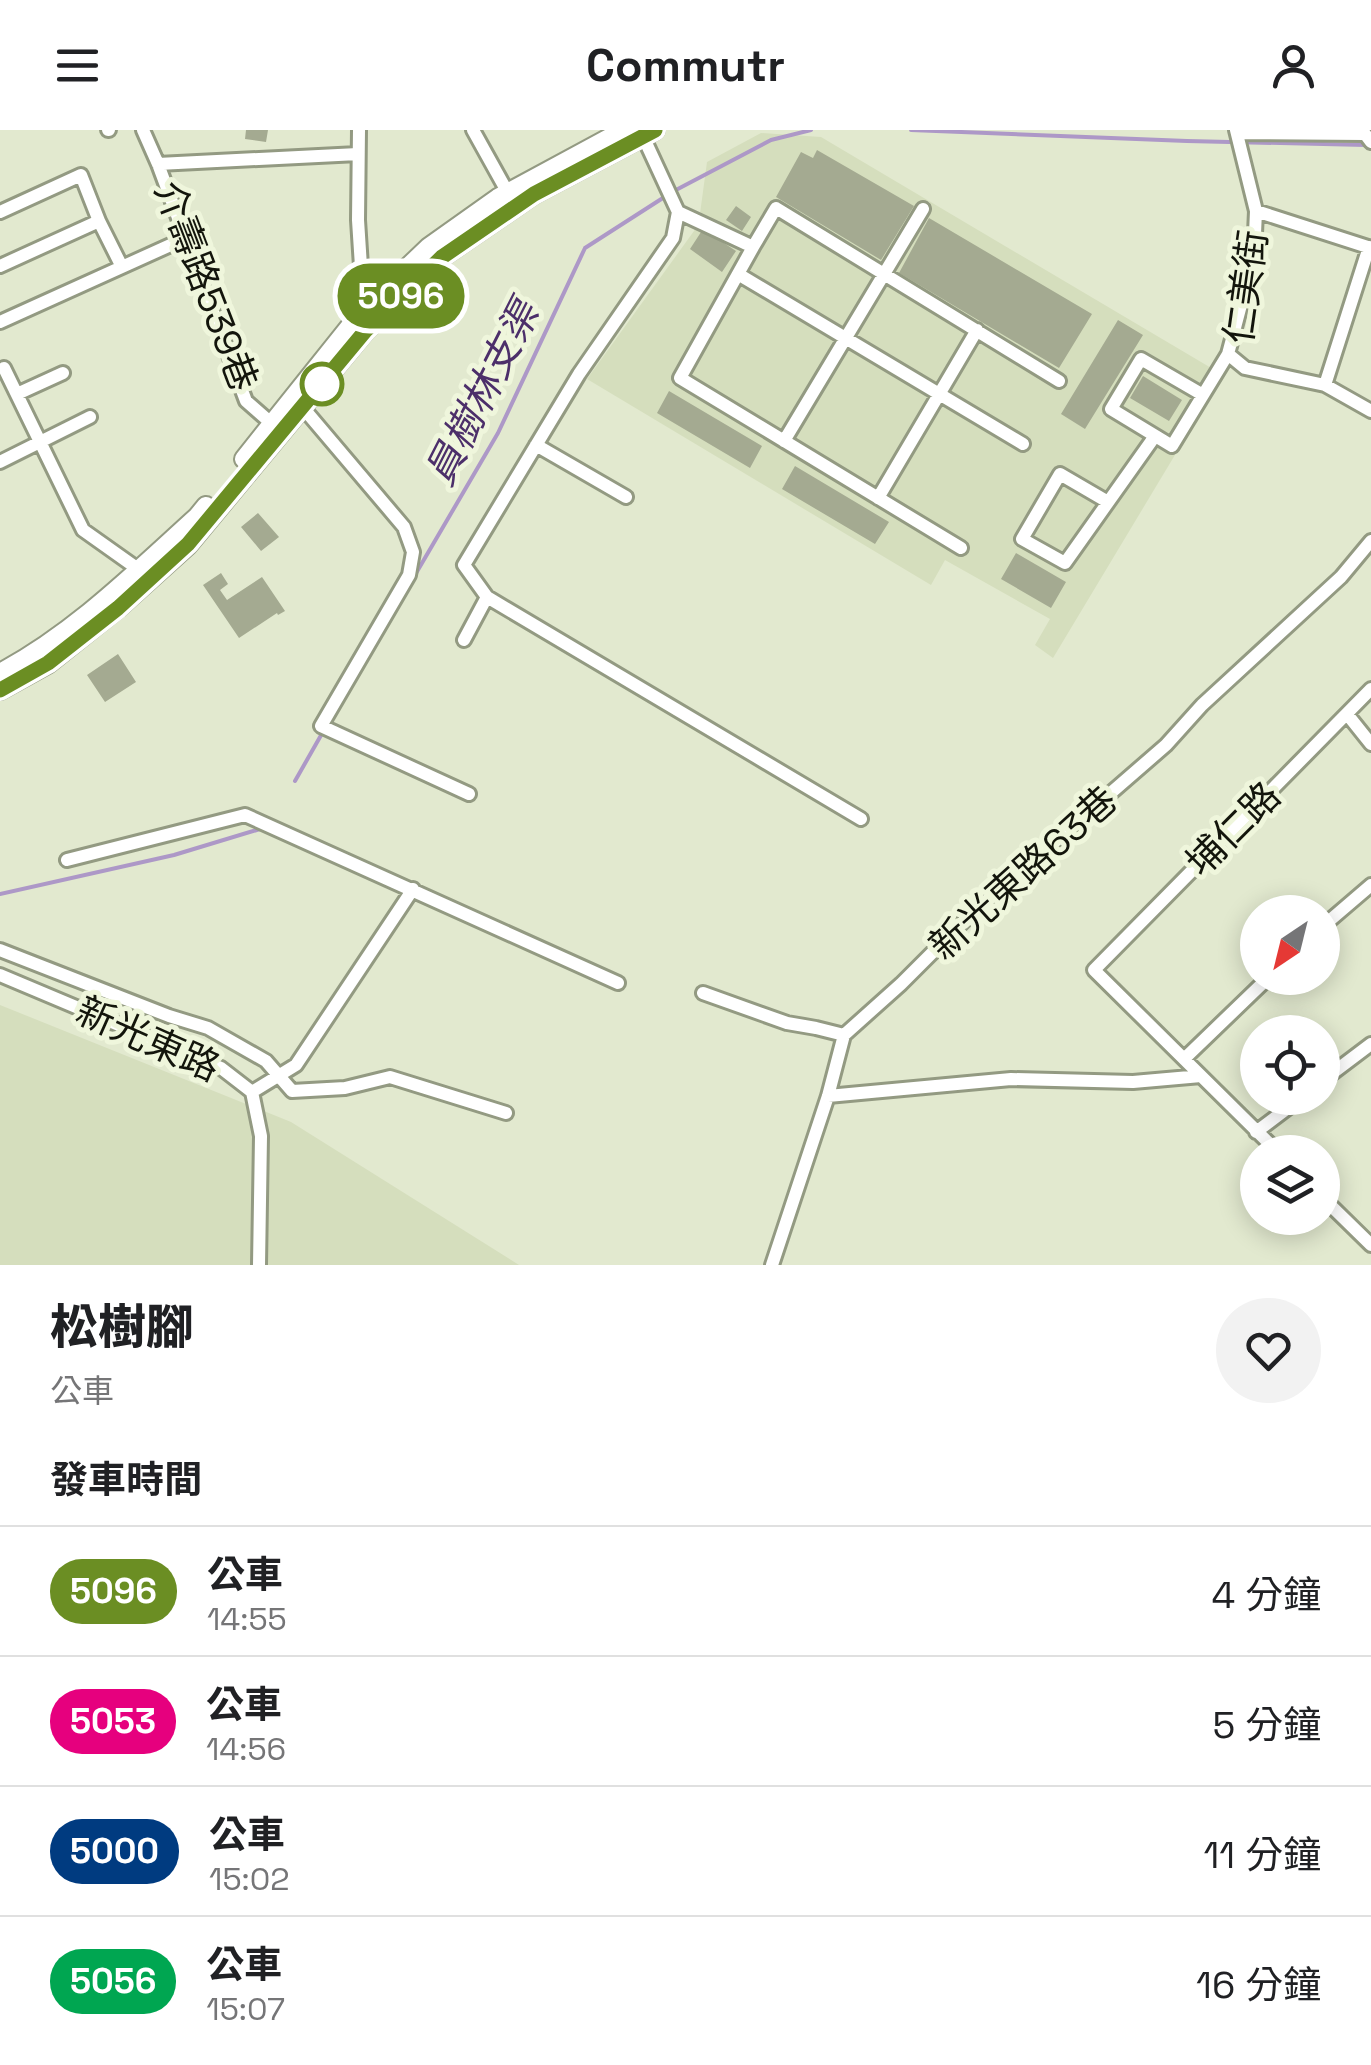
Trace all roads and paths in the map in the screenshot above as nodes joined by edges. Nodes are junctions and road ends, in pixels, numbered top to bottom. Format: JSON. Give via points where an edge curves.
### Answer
{"nodes":[{"id":1,"x":143,"y":130,"type":"edge"},
{"id":2,"x":358,"y":130,"type":"edge"},
{"id":3,"x":473,"y":130,"type":"edge"},
{"id":4,"x":624,"y":130,"type":"edge"},
{"id":5,"x":646,"y":132,"type":"edge"},
{"id":6,"x":1238,"y":137,"type":"edge"},
{"id":7,"x":1371,"y":142,"type":"edge"},
{"id":8,"x":358,"y":154,"type":"junction"},
{"id":9,"x":158,"y":164,"type":"junction"},
{"id":10,"x":508,"y":193,"type":"junction"},
{"id":11,"x":923,"y":209,"type":"dead end"},
{"id":12,"x":1256,"y":211,"type":"junction"},
{"id":13,"x":0,"y":212,"type":"edge"},
{"id":14,"x":678,"y":212,"type":"junction"},
{"id":15,"x":98,"y":220,"type":"junction"},
{"id":16,"x":186,"y":238,"type":"junction"},
{"id":17,"x":753,"y":247,"type":"junction"},
{"id":18,"x":1370,"y":248,"type":"edge"},
{"id":19,"x":0,"y":266,"type":"edge"},
{"id":20,"x":122,"y":267,"type":"junction"},
{"id":21,"x":738,"y":274,"type":"junction"},
{"id":22,"x":883,"y":274,"type":"junction"},
{"id":23,"x":363,"y":310,"type":"junction"},
{"id":24,"x":0,"y":322,"type":"edge"},
{"id":25,"x":366,"y":330,"type":"junction"},
{"id":26,"x":977,"y":330,"type":"junction"},
{"id":27,"x":845,"y":338,"type":"junction"},
{"id":28,"x":1228,"y":354,"type":"junction"},
{"id":29,"x":4,"y":368,"type":"dead end"},
{"id":30,"x":64,"y":373,"type":"dead end"},
{"id":31,"x":1059,"y":381,"type":"dead end"},
{"id":32,"x":1325,"y":385,"type":"junction"},
{"id":33,"x":17,"y":394,"type":"junction"},
{"id":34,"x":940,"y":394,"type":"junction"},
{"id":35,"x":1203,"y":395,"type":"junction"},
{"id":36,"x":298,"y":403,"type":"junction"},
{"id":37,"x":1371,"y":411,"type":"edge"},
{"id":38,"x":90,"y":417,"type":"dead end"},
{"id":39,"x":277,"y":428,"type":"junction"},
{"id":40,"x":1155,"y":436,"type":"junction"},
{"id":41,"x":784,"y":441,"type":"junction"},
{"id":42,"x":41,"y":443,"type":"junction"},
{"id":43,"x":1023,"y":444,"type":"dead end"},
{"id":44,"x":536,"y":445,"type":"junction"},
{"id":45,"x":0,"y":462,"type":"edge"},
{"id":46,"x":626,"y":497,"type":"dead end"},
{"id":47,"x":878,"y":498,"type":"junction"},
{"id":48,"x":1108,"y":502,"type":"dead end"},
{"id":49,"x":1371,"y":541,"type":"edge"},
{"id":50,"x":962,"y":548,"type":"dead end"},
{"id":51,"x":145,"y":574,"type":"junction"},
{"id":52,"x":487,"y":597,"type":"junction"},
{"id":53,"x":464,"y":640,"type":"dead end"},
{"id":54,"x":0,"y":673,"type":"edge"},
{"id":55,"x":1371,"y":689,"type":"edge"},
{"id":56,"x":0,"y":690,"type":"edge"},
{"id":57,"x":1347,"y":714,"type":"junction"},
{"id":58,"x":1371,"y":744,"type":"edge"},
{"id":59,"x":469,"y":794,"type":"dead end"},
{"id":60,"x":860,"y":819,"type":"dead end"},
{"id":61,"x":67,"y":860,"type":"dead end"},
{"id":62,"x":1371,"y":884,"type":"edge"},
{"id":63,"x":413,"y":889,"type":"junction"},
{"id":64,"x":1340,"y":911,"type":"edge"},
{"id":65,"x":0,"y":950,"type":"edge"},
{"id":66,"x":0,"y":975,"type":"edge"},
{"id":67,"x":618,"y":983,"type":"dead end"},
{"id":68,"x":703,"y":992,"type":"dead end"},
{"id":69,"x":1250,"y":995,"type":"edge"},
{"id":70,"x":844,"y":1035,"type":"junction"},
{"id":71,"x":1368,"y":1052,"type":"edge"},
{"id":72,"x":1184,"y":1059,"type":"junction"},
{"id":73,"x":1340,"y":1070,"type":"edge"},
{"id":74,"x":280,"y":1076,"type":"junction"},
{"id":75,"x":1201,"y":1076,"type":"junction"},
{"id":76,"x":252,"y":1092,"type":"junction"},
{"id":77,"x":828,"y":1096,"type":"junction"},
{"id":78,"x":506,"y":1113,"type":"dead end"},
{"id":79,"x":1278,"y":1115,"type":"edge"},
{"id":80,"x":1256,"y":1132,"type":"junction"},
{"id":81,"x":1259,"y":1135,"type":"edge"},
{"id":82,"x":1340,"y":1215,"type":"edge"},
{"id":83,"x":1371,"y":1245,"type":"edge"},
{"id":84,"x":259,"y":1265,"type":"edge"},
{"id":85,"x":772,"y":1265,"type":"edge"}],
"edges":[{"from":1,"to":9,"type":"street","name":"介壽路539巷"},
{"from":2,"to":8,"type":"street"},
{"from":3,"to":10,"type":"street"},
{"from":4,"to":10,"type":"main road"},
{"from":5,"to":14,"type":"street"},
{"from":5,"to":25,"type":"main road","via":[[534,194],[442,257]]},
{"from":6,"to":7,"type":"street","via":[[1365,134]]},
{"from":6,"to":12,"type":"street","name":"仁美街"},
{"from":8,"to":9,"type":"street"},
{"from":8,"to":23,"type":"street"},
{"from":9,"to":16,"type":"street","name":"介壽路539巷"},
{"from":10,"to":23,"type":"main road","via":[[429,247]]},
{"from":11,"to":22,"type":"street"},
{"from":12,"to":18,"type":"street"},
{"from":12,"to":28,"type":"street","name":"仁美街","via":[[1254,256]]},
{"from":13,"to":15,"type":"street","via":[[81,175]]},
{"from":14,"to":17,"type":"street"},
{"from":14,"to":44,"type":"street","via":[[673,238]]},
{"from":15,"to":19,"type":"street"},
{"from":15,"to":20,"type":"street"},
{"from":16,"to":20,"type":"street"},
{"from":16,"to":39,"type":"street","name":"介壽路539巷","via":[[246,400]]},
{"from":17,"to":21,"type":"street"},
{"from":17,"to":22,"type":"street","via":[[776,208]]},
{"from":18,"to":32,"type":"street"},
{"from":20,"to":24,"type":"street"},
{"from":21,"to":27,"type":"street"},
{"from":21,"to":41,"type":"street","via":[[680,378]]},
{"from":22,"to":26,"type":"street"},
{"from":22,"to":27,"type":"street"},
{"from":23,"to":25,"type":"street"},
{"from":23,"to":36,"type":"main road"},
{"from":25,"to":36,"type":"main road"},
{"from":26,"to":31,"type":"street"},
{"from":26,"to":34,"type":"street"},
{"from":27,"to":34,"type":"street"},
{"from":27,"to":41,"type":"street"},
{"from":28,"to":32,"type":"street","name":"仁美街","via":[[1245,368]]},
{"from":28,"to":35,"type":"street"},
{"from":29,"to":33,"type":"street"},
{"from":30,"to":33,"type":"street"},
{"from":32,"to":37,"type":"street","name":"仁美街"},
{"from":33,"to":42,"type":"street"},
{"from":34,"to":43,"type":"street"},
{"from":34,"to":47,"type":"street"},
{"from":35,"to":40,"type":"street","via":[[1172,446]]},
{"from":35,"to":40,"type":"street","via":[[1140,358],[1111,409]]},
{"from":36,"to":39,"type":"main road"},
{"from":36,"to":59,"type":"street","via":[[404,527],[413,552],[408,575],[321,726]]},
{"from":38,"to":42,"type":"street"},
{"from":39,"to":51,"type":"main road","via":[[188,544]]},
{"from":40,"to":48,"type":"street","via":[[1065,563],[1022,539],[1060,474]]},
{"from":41,"to":47,"type":"street"},
{"from":42,"to":45,"type":"street"},
{"from":42,"to":51,"type":"street","via":[[83,530]]},
{"from":44,"to":46,"type":"street"},
{"from":44,"to":52,"type":"street","via":[[464,564]]},
{"from":47,"to":50,"type":"street"},
{"from":49,"to":70,"type":"street","name":"新光東路63巷","via":[[1341,578],[1166,745]]},
{"from":51,"to":54,"type":"main road"},
{"from":51,"to":56,"type":"main road","via":[[48,663]]},
{"from":52,"to":53,"type":"street"},
{"from":52,"to":60,"type":"street"},
{"from":55,"to":57,"type":"street","name":"埔仁路"},
{"from":57,"to":58,"type":"street"},
{"from":57,"to":72,"type":"street","name":"埔仁路","via":[[1094,970]]},
{"from":61,"to":63,"type":"street","via":[[244,815]]},
{"from":62,"to":64,"type":"street"},
{"from":63,"to":67,"type":"street"},
{"from":63,"to":74,"type":"street","via":[[296,1065]]},
{"from":65,"to":74,"type":"street","via":[[208,1028]]},
{"from":66,"to":76,"type":"street","name":"新光東路","via":[[221,1068]]},
{"from":68,"to":70,"type":"street","via":[[788,1024]]},
{"from":69,"to":72,"type":"street"},
{"from":70,"to":77,"type":"street"},
{"from":71,"to":73,"type":"street"},
{"from":72,"to":75,"type":"street"},
{"from":74,"to":76,"type":"street"},
{"from":74,"to":78,"type":"street","via":[[292,1091],[390,1077]]},
{"from":75,"to":77,"type":"street","via":[[1011,1079]]},
{"from":75,"to":80,"type":"street"},
{"from":76,"to":84,"type":"street","name":"新光東路","via":[[260,1136]]},
{"from":77,"to":85,"type":"street"},
{"from":79,"to":80,"type":"street"},
{"from":80,"to":81,"type":"street"},
{"from":82,"to":83,"type":"street"}]}
